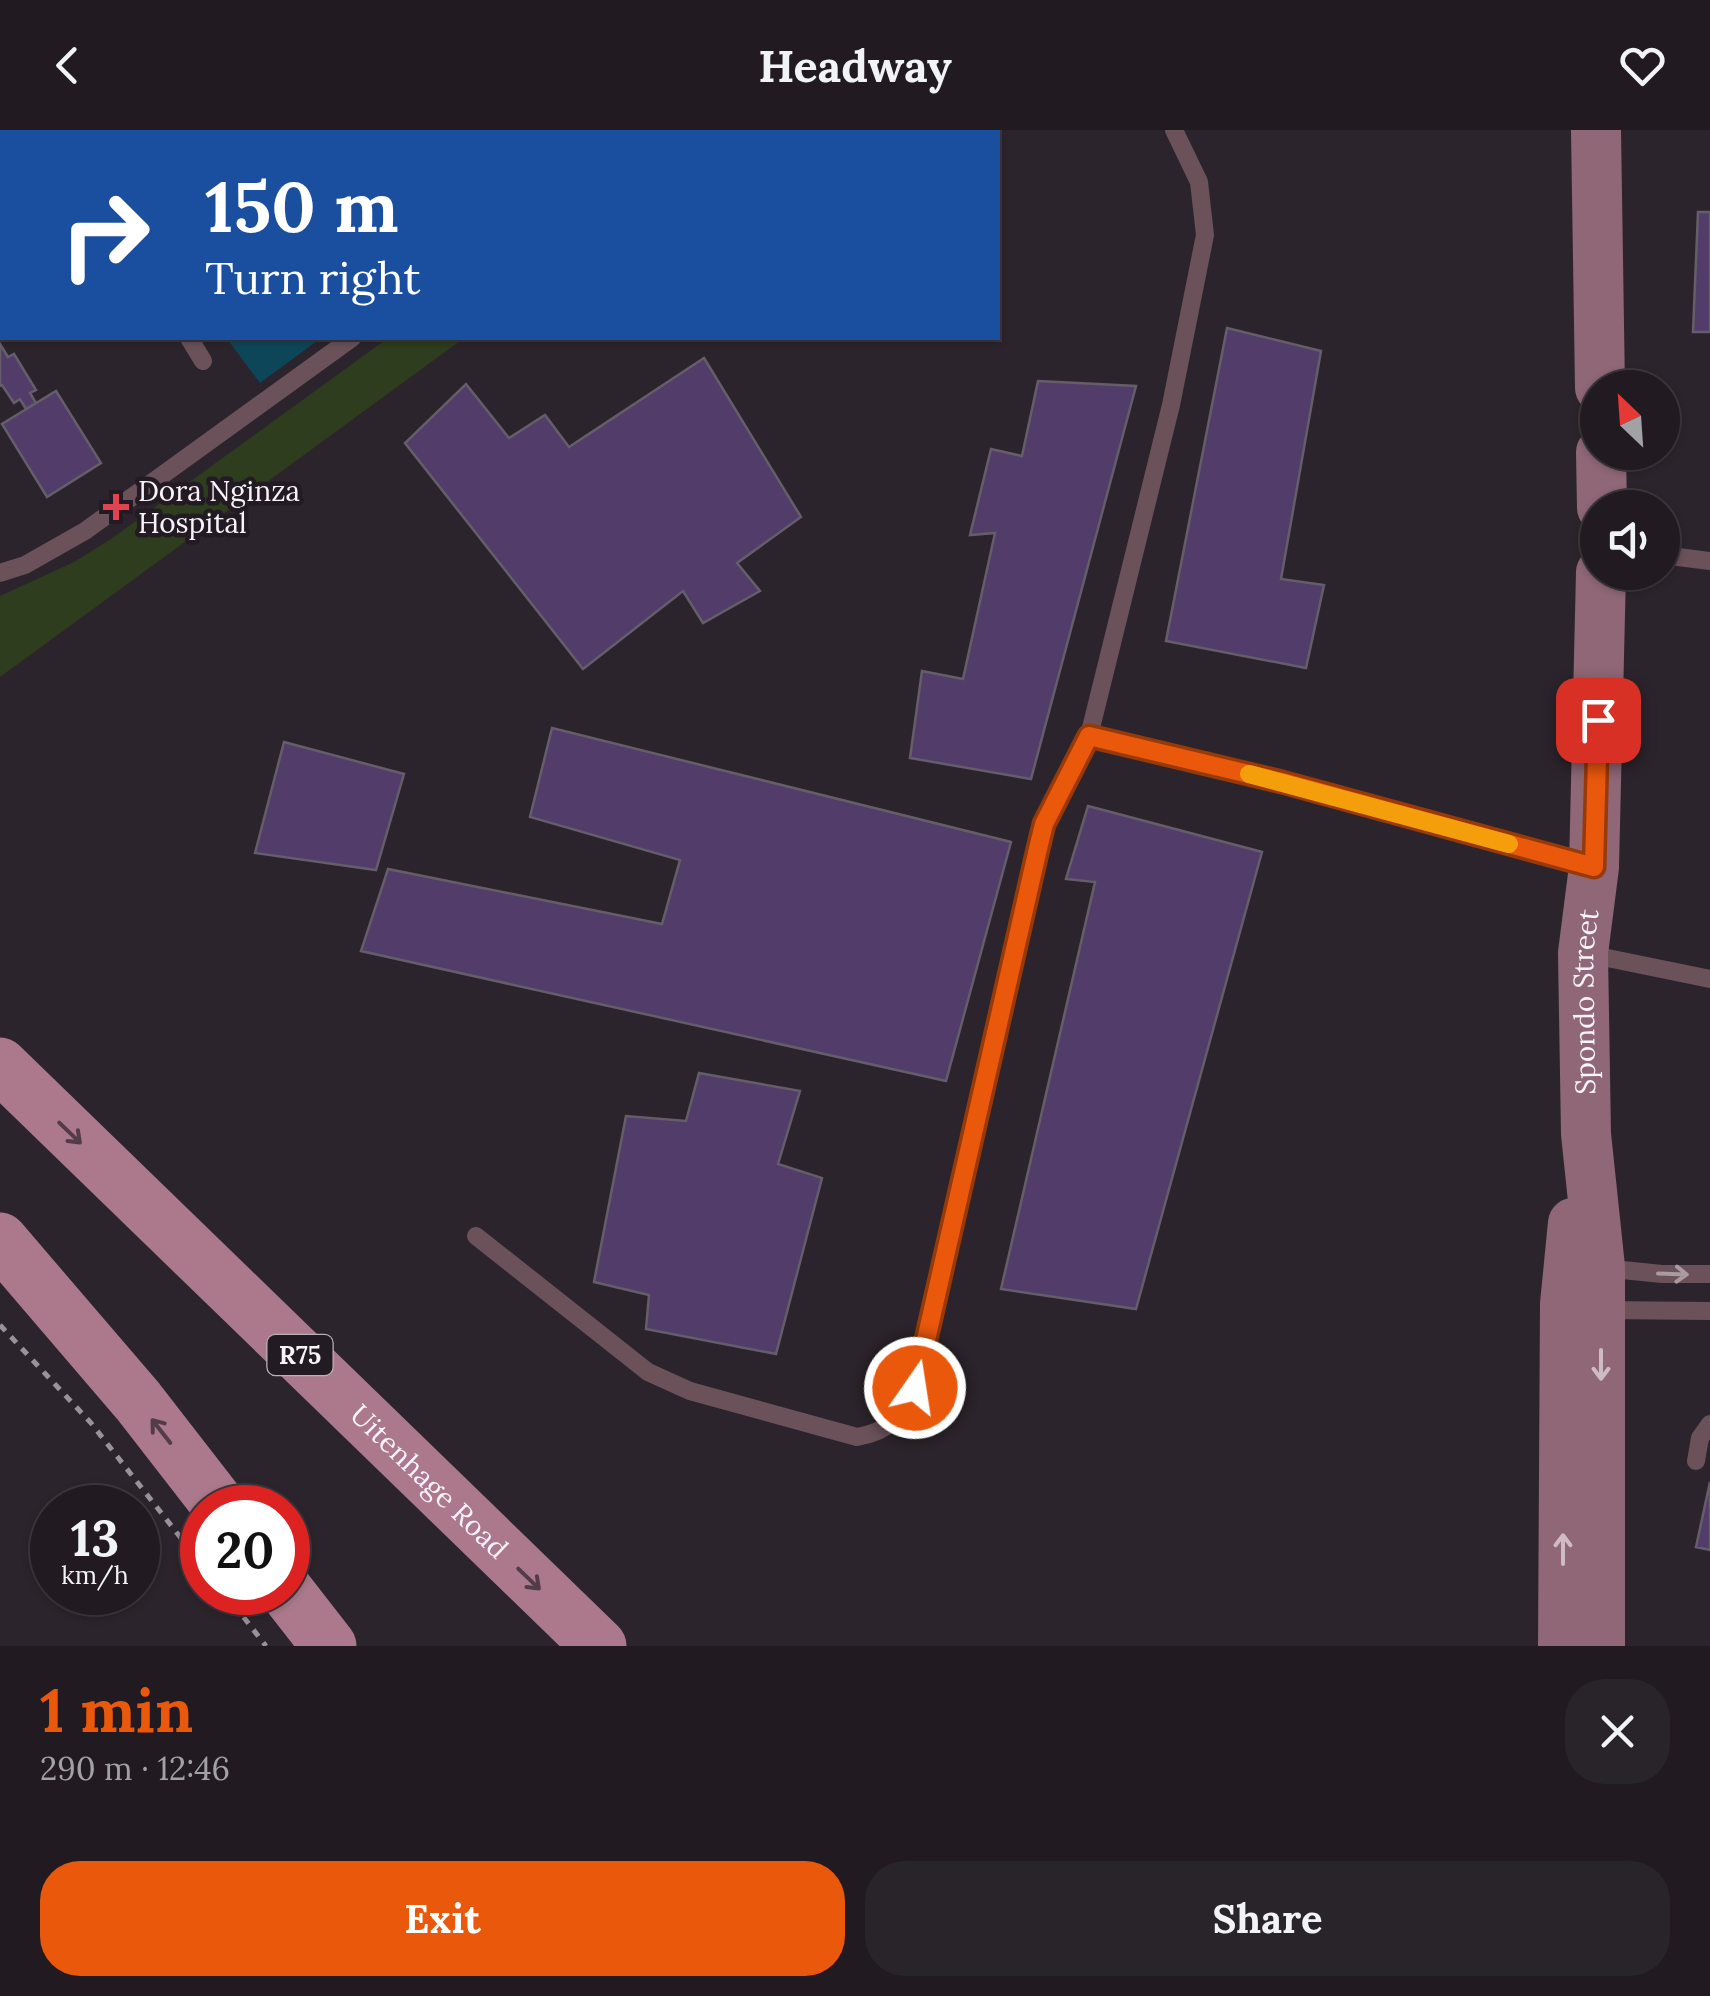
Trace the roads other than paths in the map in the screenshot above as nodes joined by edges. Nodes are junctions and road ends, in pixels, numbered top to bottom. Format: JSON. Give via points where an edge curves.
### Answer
{"nodes":[{"id":1,"x":1174,"y":130,"type":"edge"},
{"id":2,"x":1596,"y":130,"type":"edge"},
{"id":3,"x":190,"y":340,"type":"edge"},
{"id":4,"x":349,"y":340,"type":"edge"},
{"id":5,"x":204,"y":361,"type":"dead end"},
{"id":6,"x":1600,"y":370,"type":"edge"},
{"id":7,"x":1680,"y":556,"type":"edge"},
{"id":8,"x":1710,"y":560,"type":"edge"},
{"id":9,"x":0,"y":573,"type":"edge"},
{"id":10,"x":1602,"y":590,"type":"edge"},
{"id":11,"x":1089,"y":736,"type":"junction"},
{"id":12,"x":1594,"y":867,"type":"junction"},
{"id":13,"x":1583,"y":954,"type":"junction"},
{"id":14,"x":1710,"y":979,"type":"edge"},
{"id":15,"x":0,"y":1066,"type":"edge"},
{"id":16,"x":476,"y":1236,"type":"dead end"},
{"id":17,"x":0,"y":1240,"type":"edge"},
{"id":18,"x":1710,"y":1274,"type":"edge"},
{"id":19,"x":1583,"y":1287,"type":"junction"},
{"id":20,"x":1710,"y":1311,"type":"edge"},
{"id":21,"x":1710,"y":1424,"type":"edge"},
{"id":22,"x":1696,"y":1460,"type":"dead end"},
{"id":23,"x":203,"y":1485,"type":"edge"},
{"id":24,"x":305,"y":1615,"type":"edge"},
{"id":25,"x":329,"y":1646,"type":"edge"},
{"id":26,"x":599,"y":1646,"type":"edge"},
{"id":27,"x":1563,"y":1646,"type":"edge"},
{"id":28,"x":1600,"y":1646,"type":"edge"}],
"edges":[{"from":1,"to":11,"type":"lane","via":[[1199,182],[1205,236],[1171,405]]},
{"from":2,"to":6,"type":"main road"},
{"from":3,"to":5,"type":"lane"},
{"from":4,"to":9,"type":"lane","via":[[85,531]]},
{"from":7,"to":8,"type":"lane"},
{"from":10,"to":12,"type":"main road","name":"Spondo Street"},
{"from":11,"to":12,"type":"lane"},
{"from":11,"to":16,"type":"lane","via":[[1044,824],[915,1388],[901,1418],[857,1437],[690,1391],[648,1372]]},
{"from":12,"to":13,"type":"main road","name":"Spondo Street"},
{"from":13,"to":14,"type":"lane"},
{"from":13,"to":19,"type":"main road","name":"Spondo Street"},
{"from":15,"to":26,"type":"main road","name":"Uitenhage Road","number":"R75","one_way":true},
{"from":23,"to":17,"type":"main road","one_way":true},
{"from":19,"to":18,"type":"lane","one_way":true},
{"from":19,"to":20,"type":"lane"},
{"from":27,"to":19,"type":"main road","name":"Spondo Street","one_way":true},
{"from":19,"to":28,"type":"main road","name":"Spondo Street","one_way":true},
{"from":21,"to":22,"type":"lane"},
{"from":24,"to":25,"type":"main road"}]}
